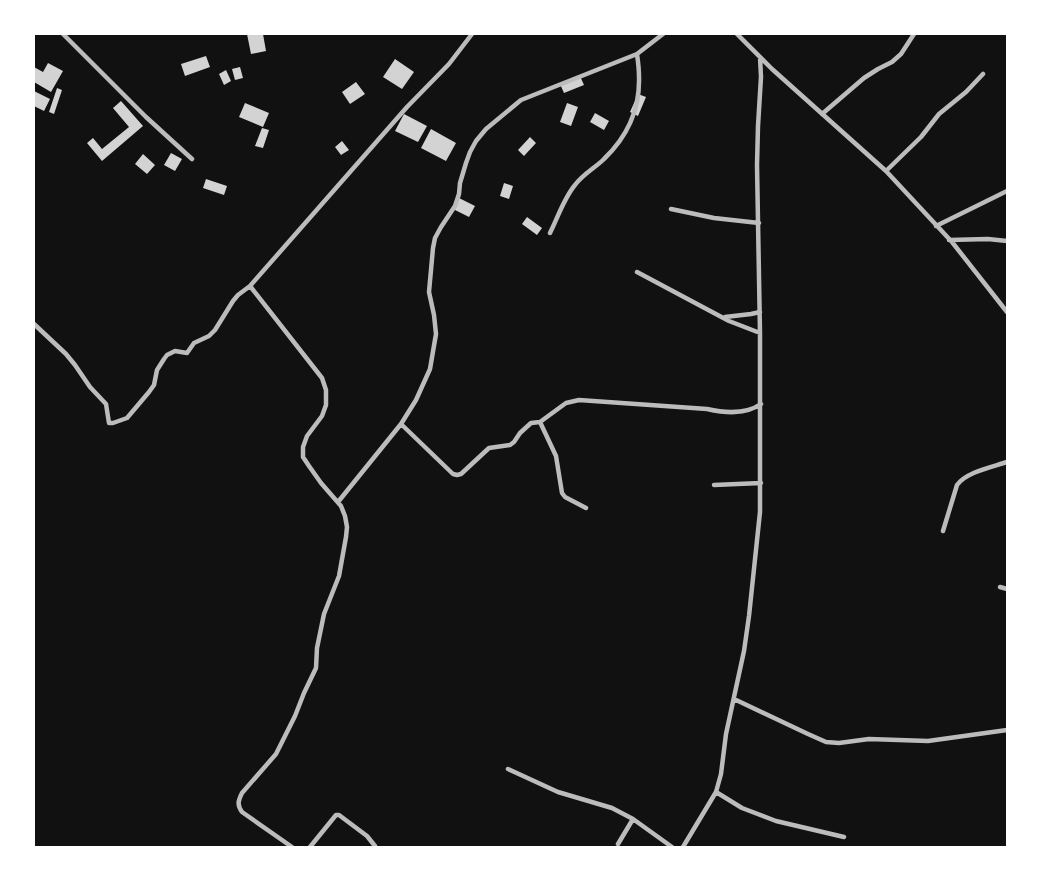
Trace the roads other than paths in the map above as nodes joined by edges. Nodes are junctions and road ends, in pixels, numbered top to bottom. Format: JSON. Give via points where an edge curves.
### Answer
{"nodes":[{"id":1,"x":63,"y":34,"type":"edge"},
{"id":2,"x":472,"y":34,"type":"edge"},
{"id":3,"x":663,"y":34,"type":"edge"},
{"id":4,"x":914,"y":34,"type":"edge"},
{"id":5,"x":739,"y":35,"type":"edge"},
{"id":6,"x":637,"y":54,"type":"junction"},
{"id":7,"x":760,"y":57,"type":"junction"},
{"id":8,"x":982,"y":74,"type":"dead end"},
{"id":9,"x":822,"y":114,"type":"junction"},
{"id":10,"x":192,"y":159,"type":"dead end"},
{"id":11,"x":886,"y":171,"type":"junction"},
{"id":12,"x":1007,"y":191,"type":"edge"},
{"id":13,"x":671,"y":209,"type":"dead end"},
{"id":14,"x":759,"y":224,"type":"junction"},
{"id":15,"x":936,"y":226,"type":"junction"},
{"id":16,"x":550,"y":233,"type":"dead end"},
{"id":17,"x":949,"y":240,"type":"junction"},
{"id":18,"x":1007,"y":241,"type":"edge"},
{"id":19,"x":637,"y":272,"type":"dead end"},
{"id":20,"x":250,"y":286,"type":"junction"},
{"id":21,"x":760,"y":312,"type":"junction"},
{"id":22,"x":1007,"y":312,"type":"edge"},
{"id":23,"x":723,"y":317,"type":"junction"},
{"id":24,"x":34,"y":324,"type":"edge"},
{"id":25,"x":760,"y":333,"type":"junction"},
{"id":26,"x":761,"y":404,"type":"junction"},
{"id":27,"x":540,"y":422,"type":"junction"},
{"id":28,"x":401,"y":424,"type":"junction"},
{"id":29,"x":1007,"y":462,"type":"edge"},
{"id":30,"x":761,"y":483,"type":"junction"},
{"id":31,"x":714,"y":485,"type":"dead end"},
{"id":32,"x":338,"y":502,"type":"junction"},
{"id":33,"x":586,"y":508,"type":"dead end"},
{"id":34,"x":943,"y":531,"type":"dead end"},
{"id":35,"x":1000,"y":587,"type":"dead end"},
{"id":36,"x":1007,"y":589,"type":"edge"},
{"id":37,"x":734,"y":699,"type":"junction"},
{"id":38,"x":1007,"y":730,"type":"edge"},
{"id":39,"x":508,"y":769,"type":"dead end"},
{"id":40,"x":716,"y":792,"type":"junction"},
{"id":41,"x":633,"y":819,"type":"junction"},
{"id":42,"x":844,"y":837,"type":"dead end"},
{"id":43,"x":618,"y":844,"type":"dead end"},
{"id":44,"x":376,"y":846,"type":"edge"},
{"id":45,"x":292,"y":847,"type":"edge"},
{"id":46,"x":310,"y":847,"type":"edge"},
{"id":47,"x":672,"y":847,"type":"edge"},
{"id":48,"x":683,"y":847,"type":"edge"}],
"edges":[{"from":1,"to":10,"type":"street"},
{"from":2,"to":20,"type":"street","via":[[449,64],[407,107]]},
{"from":3,"to":6,"type":"street"},
{"from":4,"to":9,"type":"street","via":[[892,62],[864,78]]},
{"from":5,"to":7,"type":"street"},
{"from":6,"to":16,"type":"street","via":[[639,88],[630,124],[618,144],[576,183]]},
{"from":6,"to":28,"type":"street","via":[[522,100],[476,141],[466,163],[455,206],[440,227],[434,243],[429,292],[436,334],[430,369]]},
{"from":7,"to":9,"type":"street"},
{"from":7,"to":14,"type":"street"},
{"from":8,"to":11,"type":"street"},
{"from":9,"to":11,"type":"street"},
{"from":11,"to":15,"type":"street"},
{"from":12,"to":15,"type":"street"},
{"from":13,"to":14,"type":"street"},
{"from":14,"to":21,"type":"street"},
{"from":15,"to":17,"type":"street"},
{"from":17,"to":18,"type":"street"},
{"from":17,"to":22,"type":"street"},
{"from":19,"to":23,"type":"street"},
{"from":20,"to":24,"type":"street","via":[[233,301],[209,336],[194,343],[186,353],[174,351],[167,355],[149,392],[127,418],[113,423],[108,421],[106,404],[75,365]]},
{"from":20,"to":32,"type":"street","via":[[322,378],[326,405],[307,436],[303,457]]},
{"from":21,"to":23,"type":"street"},
{"from":21,"to":25,"type":"street"},
{"from":23,"to":25,"type":"street"},
{"from":25,"to":26,"type":"street"},
{"from":26,"to":27,"type":"street","via":[[745,410],[721,412],[578,400],[566,403]]},
{"from":26,"to":30,"type":"street"},
{"from":27,"to":28,"type":"street","via":[[531,423],[510,445],[489,448],[457,475]]},
{"from":27,"to":33,"type":"street","via":[[556,456],[562,494]]},
{"from":28,"to":32,"type":"street"},
{"from":29,"to":34,"type":"street","via":[[961,480]]},
{"from":30,"to":31,"type":"street"},
{"from":30,"to":37,"type":"street","via":[[749,616]]},
{"from":32,"to":45,"type":"street","via":[[345,516],[346,537],[339,576],[324,614],[316,668],[276,754],[238,800],[242,812]]},
{"from":35,"to":36,"type":"street"},
{"from":37,"to":38,"type":"street","via":[[826,742],[869,738],[928,741]]},
{"from":37,"to":40,"type":"street"},
{"from":39,"to":41,"type":"street","via":[[558,792],[612,808]]},
{"from":40,"to":42,"type":"street","via":[[742,808],[776,821]]},
{"from":40,"to":48,"type":"street"},
{"from":41,"to":43,"type":"street"},
{"from":41,"to":47,"type":"street"},
{"from":44,"to":46,"type":"street","via":[[336,815]]}]}
